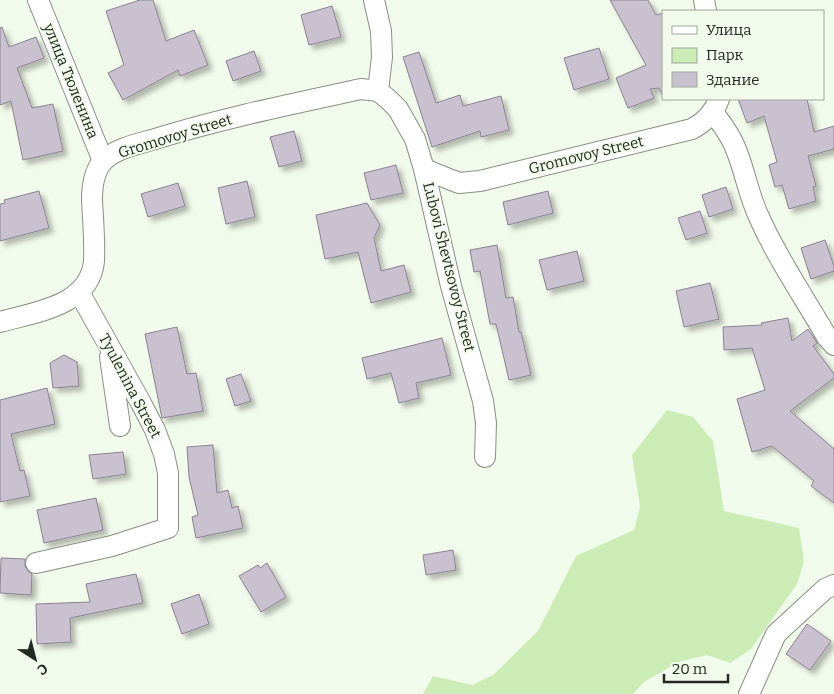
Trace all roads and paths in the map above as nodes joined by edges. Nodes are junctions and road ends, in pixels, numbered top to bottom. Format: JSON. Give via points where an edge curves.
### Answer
{"nodes":[{"id":1,"x":38,"y":0,"type":"edge"},
{"id":2,"x":374,"y":0,"type":"edge"},
{"id":3,"x":378,"y":91,"type":"junction"},
{"id":4,"x":716,"y":105,"type":"edge"},
{"id":5,"x":103,"y":161,"type":"junction"},
{"id":6,"x":424,"y":169,"type":"junction"},
{"id":7,"x":80,"y":292,"type":"junction"},
{"id":8,"x":0,"y":322,"type":"edge"},
{"id":9,"x":108,"y":342,"type":"junction"},
{"id":10,"x":834,"y":345,"type":"edge"},
{"id":11,"x":120,"y":426,"type":"dead end"},
{"id":12,"x":485,"y":457,"type":"dead end"},
{"id":13,"x":36,"y":563,"type":"dead end"},
{"id":14,"x":834,"y":585,"type":"edge"},
{"id":15,"x":750,"y":694,"type":"edge"}],
"edges":[{"from":1,"to":5,"type":"street","name":"улица Тюленина"},
{"from":2,"to":3,"type":"street","via":[[381,31]]},
{"from":3,"to":5,"type":"street","name":"Gromovoy Street","via":[[361,89],[202,124],[128,147]]},
{"from":3,"to":6,"type":"street","name":"Lubovi Shevtsovoy Street","via":[[398,108],[415,139]]},
{"from":4,"to":6,"type":"street","name":"Gromovoy Street","via":[[704,122],[692,129],[480,182],[459,182]]},
{"from":4,"to":10,"type":"street","via":[[736,148],[759,218]]},
{"from":5,"to":7,"type":"street","name":"Gromovoy Street","via":[[95,174],[92,190],[94,261],[90,278]]},
{"from":6,"to":12,"type":"street","name":"Lubovi Shevtsovoy Street","via":[[451,286],[483,401]]},
{"from":7,"to":8,"type":"street","via":[[57,306]]},
{"from":7,"to":9,"type":"street","name":"Tyulenina Street"},
{"from":9,"to":11,"type":"street"},
{"from":9,"to":13,"type":"street","name":"Tyulenina Street","via":[[145,410],[164,454],[168,473],[168,528],[112,546]]},
{"from":14,"to":15,"type":"street","via":[[825,589],[776,634]]}]}
